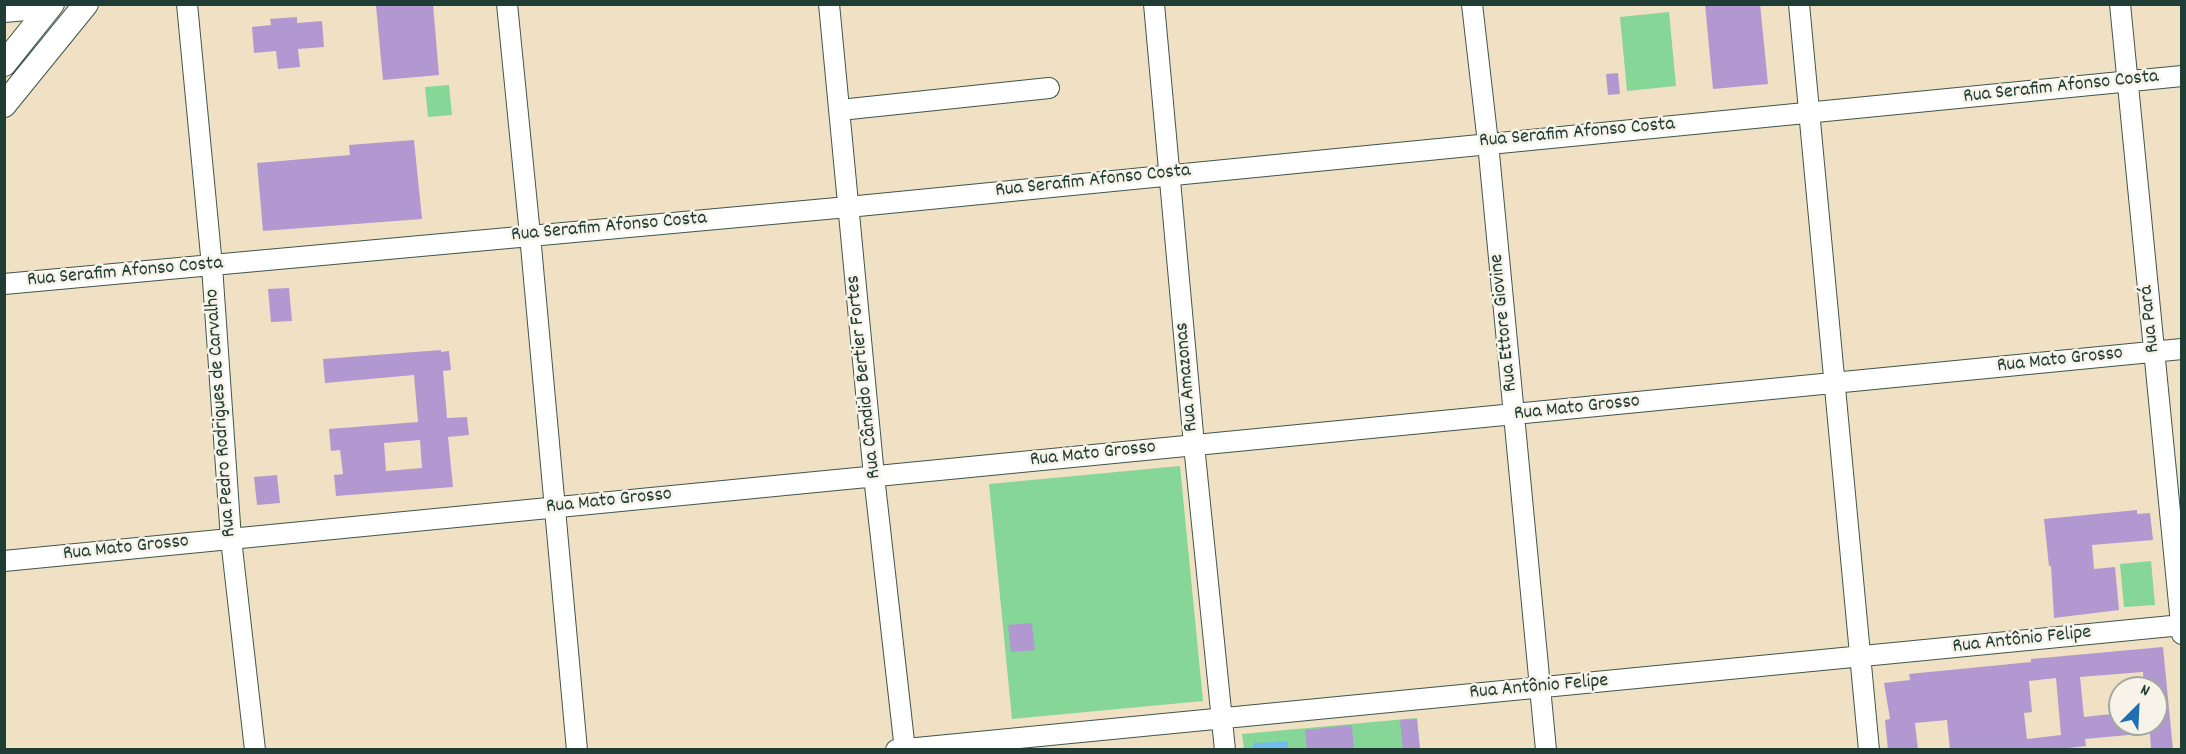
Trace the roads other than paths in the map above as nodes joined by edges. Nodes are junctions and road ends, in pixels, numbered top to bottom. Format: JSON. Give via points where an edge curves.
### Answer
{"nodes":[{"id":1,"x":86,"y":4,"type":"edge"},
{"id":2,"x":187,"y":4,"type":"edge"},
{"id":3,"x":507,"y":4,"type":"edge"},
{"id":4,"x":829,"y":4,"type":"edge"},
{"id":5,"x":1154,"y":4,"type":"edge"},
{"id":6,"x":1472,"y":4,"type":"edge"},
{"id":7,"x":1799,"y":4,"type":"edge"},
{"id":8,"x":2120,"y":4,"type":"edge"},
{"id":9,"x":51,"y":6,"type":"edge"},
{"id":10,"x":4,"y":12,"type":"edge"},
{"id":11,"x":4,"y":64,"type":"edge"},
{"id":12,"x":2181,"y":76,"type":"edge"},
{"id":13,"x":2127,"y":81,"type":"junction"},
{"id":14,"x":1049,"y":88,"type":"dead end"},
{"id":15,"x":4,"y":105,"type":"edge"},
{"id":16,"x":840,"y":110,"type":"junction"},
{"id":17,"x":1809,"y":112,"type":"junction"},
{"id":18,"x":1488,"y":143,"type":"junction"},
{"id":19,"x":1170,"y":175,"type":"junction"},
{"id":20,"x":848,"y":207,"type":"junction"},
{"id":21,"x":530,"y":235,"type":"junction"},
{"id":22,"x":212,"y":266,"type":"junction"},
{"id":23,"x":4,"y":284,"type":"edge"},
{"id":24,"x":2181,"y":349,"type":"edge"},
{"id":25,"x":2154,"y":351,"type":"junction"},
{"id":26,"x":1834,"y":384,"type":"junction"},
{"id":27,"x":1514,"y":415,"type":"junction"},
{"id":28,"x":1194,"y":445,"type":"junction"},
{"id":29,"x":874,"y":476,"type":"junction"},
{"id":30,"x":554,"y":507,"type":"junction"},
{"id":31,"x":231,"y":539,"type":"junction"},
{"id":32,"x":4,"y":561,"type":"edge"},
{"id":33,"x":2181,"y":628,"type":"edge"},
{"id":34,"x":1861,"y":657,"type":"junction"},
{"id":35,"x":1540,"y":688,"type":"junction"},
{"id":36,"x":1222,"y":718,"type":"junction"},
{"id":37,"x":902,"y":749,"type":"edge"},
{"id":38,"x":255,"y":750,"type":"edge"},
{"id":39,"x":577,"y":750,"type":"edge"},
{"id":40,"x":1225,"y":750,"type":"edge"},
{"id":41,"x":1546,"y":750,"type":"edge"},
{"id":42,"x":1869,"y":750,"type":"edge"}],
"edges":[{"from":1,"to":15,"type":"main road"},
{"from":2,"to":22,"type":"street","name":"Rua Pedro Rodrigues de Carvalho"},
{"from":3,"to":21,"type":"street"},
{"from":4,"to":16,"type":"street","name":"Rua Cândido Bertier Fortes"},
{"from":5,"to":19,"type":"street","name":"Rua Amazonas"},
{"from":6,"to":18,"type":"street","name":"Rua Ettore Giovine"},
{"from":7,"to":17,"type":"street"},
{"from":8,"to":13,"type":"street","name":"Rua Pará"},
{"from":9,"to":10,"type":"street"},
{"from":9,"to":11,"type":"main road"},
{"from":12,"to":13,"type":"street","name":"Rua Serafim Afonso Costa"},
{"from":13,"to":17,"type":"street","name":"Rua Serafim Afonso Costa"},
{"from":13,"to":25,"type":"street","name":"Rua Pará"},
{"from":14,"to":16,"type":"street"},
{"from":16,"to":20,"type":"street","name":"Rua Cândido Bertier Fortes"},
{"from":17,"to":18,"type":"street","name":"Rua Serafim Afonso Costa"},
{"from":17,"to":26,"type":"street"},
{"from":18,"to":19,"type":"street","name":"Rua Serafim Afonso Costa"},
{"from":18,"to":27,"type":"street","name":"Rua Ettore Giovine"},
{"from":19,"to":20,"type":"street","name":"Rua Serafim Afonso Costa"},
{"from":19,"to":28,"type":"street","name":"Rua Amazonas"},
{"from":20,"to":21,"type":"street","name":"Rua Serafim Afonso Costa"},
{"from":20,"to":29,"type":"street","name":"Rua Cândido Bertier Fortes"},
{"from":21,"to":22,"type":"street","name":"Rua Serafim Afonso Costa"},
{"from":21,"to":30,"type":"street"},
{"from":22,"to":23,"type":"street","name":"Rua Serafim Afonso Costa"},
{"from":22,"to":31,"type":"street","name":"Rua Pedro Rodrigues de Carvalho"},
{"from":24,"to":25,"type":"street","name":"Rua Mato Grosso"},
{"from":25,"to":26,"type":"street","name":"Rua Mato Grosso"},
{"from":25,"to":33,"type":"street","name":"Rua Pará"},
{"from":26,"to":27,"type":"street","name":"Rua Mato Grosso"},
{"from":26,"to":34,"type":"street"},
{"from":27,"to":28,"type":"street","name":"Rua Mato Grosso"},
{"from":27,"to":35,"type":"street","name":"Rua Ettore Giovine"},
{"from":28,"to":29,"type":"street","name":"Rua Mato Grosso"},
{"from":28,"to":36,"type":"street","name":"Rua Amazonas"},
{"from":29,"to":30,"type":"street","name":"Rua Mato Grosso"},
{"from":29,"to":37,"type":"street","name":"Rua Cândido Bertier Fortes"},
{"from":30,"to":31,"type":"street","name":"Rua Mato Grosso"},
{"from":30,"to":39,"type":"street"},
{"from":31,"to":32,"type":"street","name":"Rua Mato Grosso"},
{"from":31,"to":38,"type":"street","name":"Rua Pedro Rodrigues de Carvalho"},
{"from":33,"to":34,"type":"street","name":"Rua Antônio Felipe"},
{"from":34,"to":35,"type":"street","name":"Rua Antônio Felipe"},
{"from":34,"to":42,"type":"street"},
{"from":35,"to":36,"type":"street","name":"Rua Antônio Felipe"},
{"from":35,"to":41,"type":"street","name":"Rua Ettore Giovine"},
{"from":36,"to":37,"type":"street","name":"Rua Antônio Felipe"},
{"from":36,"to":40,"type":"street","name":"Rua Amazonas"}]}
